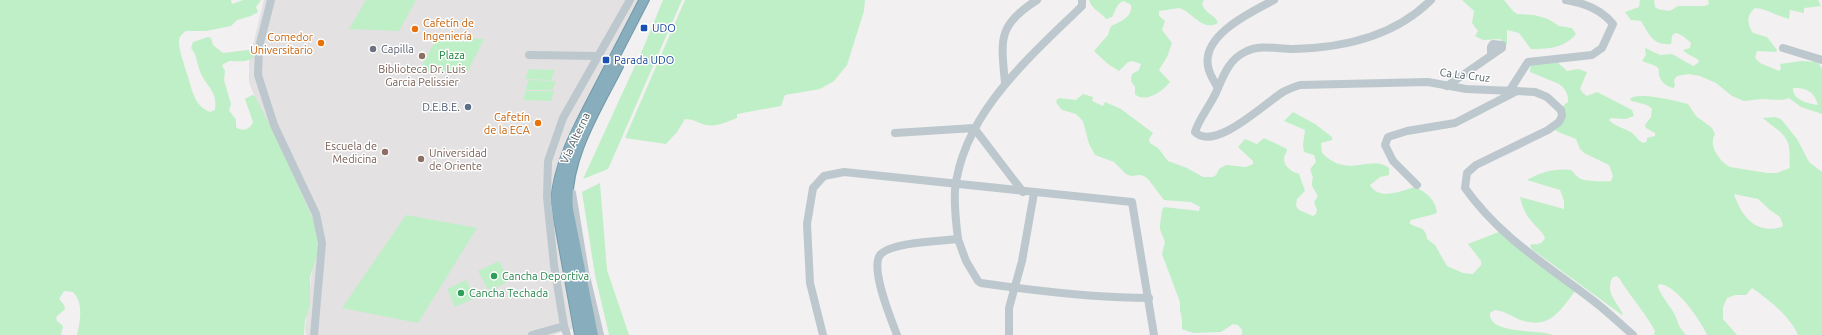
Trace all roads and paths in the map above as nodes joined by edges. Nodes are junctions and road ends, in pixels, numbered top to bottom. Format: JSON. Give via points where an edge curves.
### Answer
{"nodes":[{"id":1,"x":271,"y":0,"type":"edge"},
{"id":2,"x":630,"y":0,"type":"edge"},
{"id":3,"x":644,"y":0,"type":"edge"},
{"id":4,"x":652,"y":0,"type":"edge"},
{"id":5,"x":1037,"y":0,"type":"edge"},
{"id":6,"x":1082,"y":0,"type":"edge"},
{"id":7,"x":1274,"y":0,"type":"edge"},
{"id":8,"x":1431,"y":0,"type":"edge"},
{"id":9,"x":1566,"y":0,"type":"edge"},
{"id":10,"x":1783,"y":48,"type":"dead end"},
{"id":11,"x":1491,"y":55,"type":"dead end"},
{"id":12,"x":529,"y":57,"type":"dead end"},
{"id":13,"x":597,"y":58,"type":"junction"},
{"id":14,"x":1822,"y":60,"type":"edge"},
{"id":15,"x":1006,"y":83,"type":"junction"},
{"id":16,"x":1447,"y":86,"type":"junction"},
{"id":17,"x":1218,"y":88,"type":"junction"},
{"id":18,"x":1514,"y":90,"type":"junction"},
{"id":19,"x":974,"y":128,"type":"junction"},
{"id":20,"x":895,"y":133,"type":"dead end"},
{"id":21,"x":570,"y":175,"type":"junction"},
{"id":22,"x":956,"y":185,"type":"junction"},
{"id":23,"x":1417,"y":185,"type":"dead end"},
{"id":24,"x":1023,"y":192,"type":"junction"},
{"id":25,"x":1034,"y":193,"type":"junction"},
{"id":26,"x":958,"y":239,"type":"junction"},
{"id":27,"x":573,"y":276,"type":"junction"},
{"id":28,"x":1014,"y":288,"type":"junction"},
{"id":29,"x":1149,"y":298,"type":"junction"},
{"id":30,"x":564,"y":326,"type":"junction"},
{"id":31,"x":1624,"y":331,"type":"edge"},
{"id":32,"x":314,"y":335,"type":"edge"},
{"id":33,"x":532,"y":335,"type":"edge"},
{"id":34,"x":567,"y":335,"type":"edge"},
{"id":35,"x":581,"y":335,"type":"edge"},
{"id":36,"x":592,"y":335,"type":"edge"},
{"id":37,"x":600,"y":335,"type":"edge"},
{"id":38,"x":823,"y":335,"type":"edge"},
{"id":39,"x":897,"y":335,"type":"edge"},
{"id":40,"x":1009,"y":335,"type":"edge"},
{"id":41,"x":1154,"y":335,"type":"edge"},
{"id":42,"x":1633,"y":335,"type":"edge"}],
"edges":[{"from":1,"to":32,"type":"street","via":[[258,47],[258,75],[274,125],[316,214],[322,243]]},
{"from":2,"to":13,"type":"street"},
{"from":3,"to":35,"type":"highway","name":"Vía Alterna","via":[[573,139],[558,180],[557,202]]},
{"from":4,"to":21,"type":"highway","name":"Vía Alterna","via":[[592,120]]},
{"from":5,"to":15,"type":"street","via":[[1014,15],[1006,29],[1001,45]]},
{"from":6,"to":15,"type":"street","via":[[1082,6]]},
{"from":7,"to":17,"type":"street","via":[[1217,36],[1208,50],[1211,74]]},
{"from":8,"to":17,"type":"street","via":[[1407,20],[1387,30],[1354,40],[1316,48],[1260,48],[1245,51],[1230,61]]},
{"from":9,"to":18,"type":"street","via":[[1583,3],[1613,24],[1602,48],[1592,54],[1528,62]]},
{"from":10,"to":14,"type":"street"},
{"from":11,"to":16,"type":"street"},
{"from":12,"to":13,"type":"street"},
{"from":13,"to":27,"type":"street","via":[[563,118],[548,161],[547,197]]},
{"from":15,"to":19,"type":"street"},
{"from":16,"to":17,"type":"street","name":"Ca La Cruz","via":[[1428,82],[1300,85],[1283,92],[1244,122],[1208,138],[1200,137],[1195,132],[1197,125]]},
{"from":16,"to":18,"type":"street","name":"Ca La Cruz"},
{"from":18,"to":23,"type":"street","via":[[1455,123],[1388,137],[1385,145],[1393,161]]},
{"from":18,"to":31,"type":"street","name":"Ca La Cruz","via":[[1535,92],[1550,99],[1561,110],[1562,116],[1559,122],[1548,130],[1476,165],[1467,174],[1465,188],[1500,231],[1592,300]]},
{"from":19,"to":20,"type":"street"},
{"from":19,"to":22,"type":"street"},
{"from":19,"to":24,"type":"street"},
{"from":21,"to":27,"type":"street","via":[[574,211]]},
{"from":21,"to":36,"type":"highway","name":"Vía Alterna","via":[[567,191],[568,213]]},
{"from":22,"to":24,"type":"street"},
{"from":22,"to":26,"type":"street","via":[[954,211]]},
{"from":22,"to":38,"type":"street","via":[[844,172],[824,176],[813,188],[807,224],[810,283]]},
{"from":24,"to":25,"type":"street"},
{"from":25,"to":28,"type":"street","via":[[1022,261]]},
{"from":25,"to":29,"type":"street","via":[[1132,202]]},
{"from":26,"to":28,"type":"street","via":[[966,261],[978,281]]},
{"from":26,"to":39,"type":"street","via":[[894,247],[879,257],[877,266],[882,292]]},
{"from":27,"to":30,"type":"street"},
{"from":27,"to":37,"type":"street"},
{"from":28,"to":29,"type":"street"},
{"from":28,"to":40,"type":"street","via":[[1009,308]]},
{"from":29,"to":41,"type":"street"},
{"from":30,"to":33,"type":"street"},
{"from":30,"to":34,"type":"street"},
{"from":31,"to":42,"type":"street","name":"Ca La Cruz"}]}
